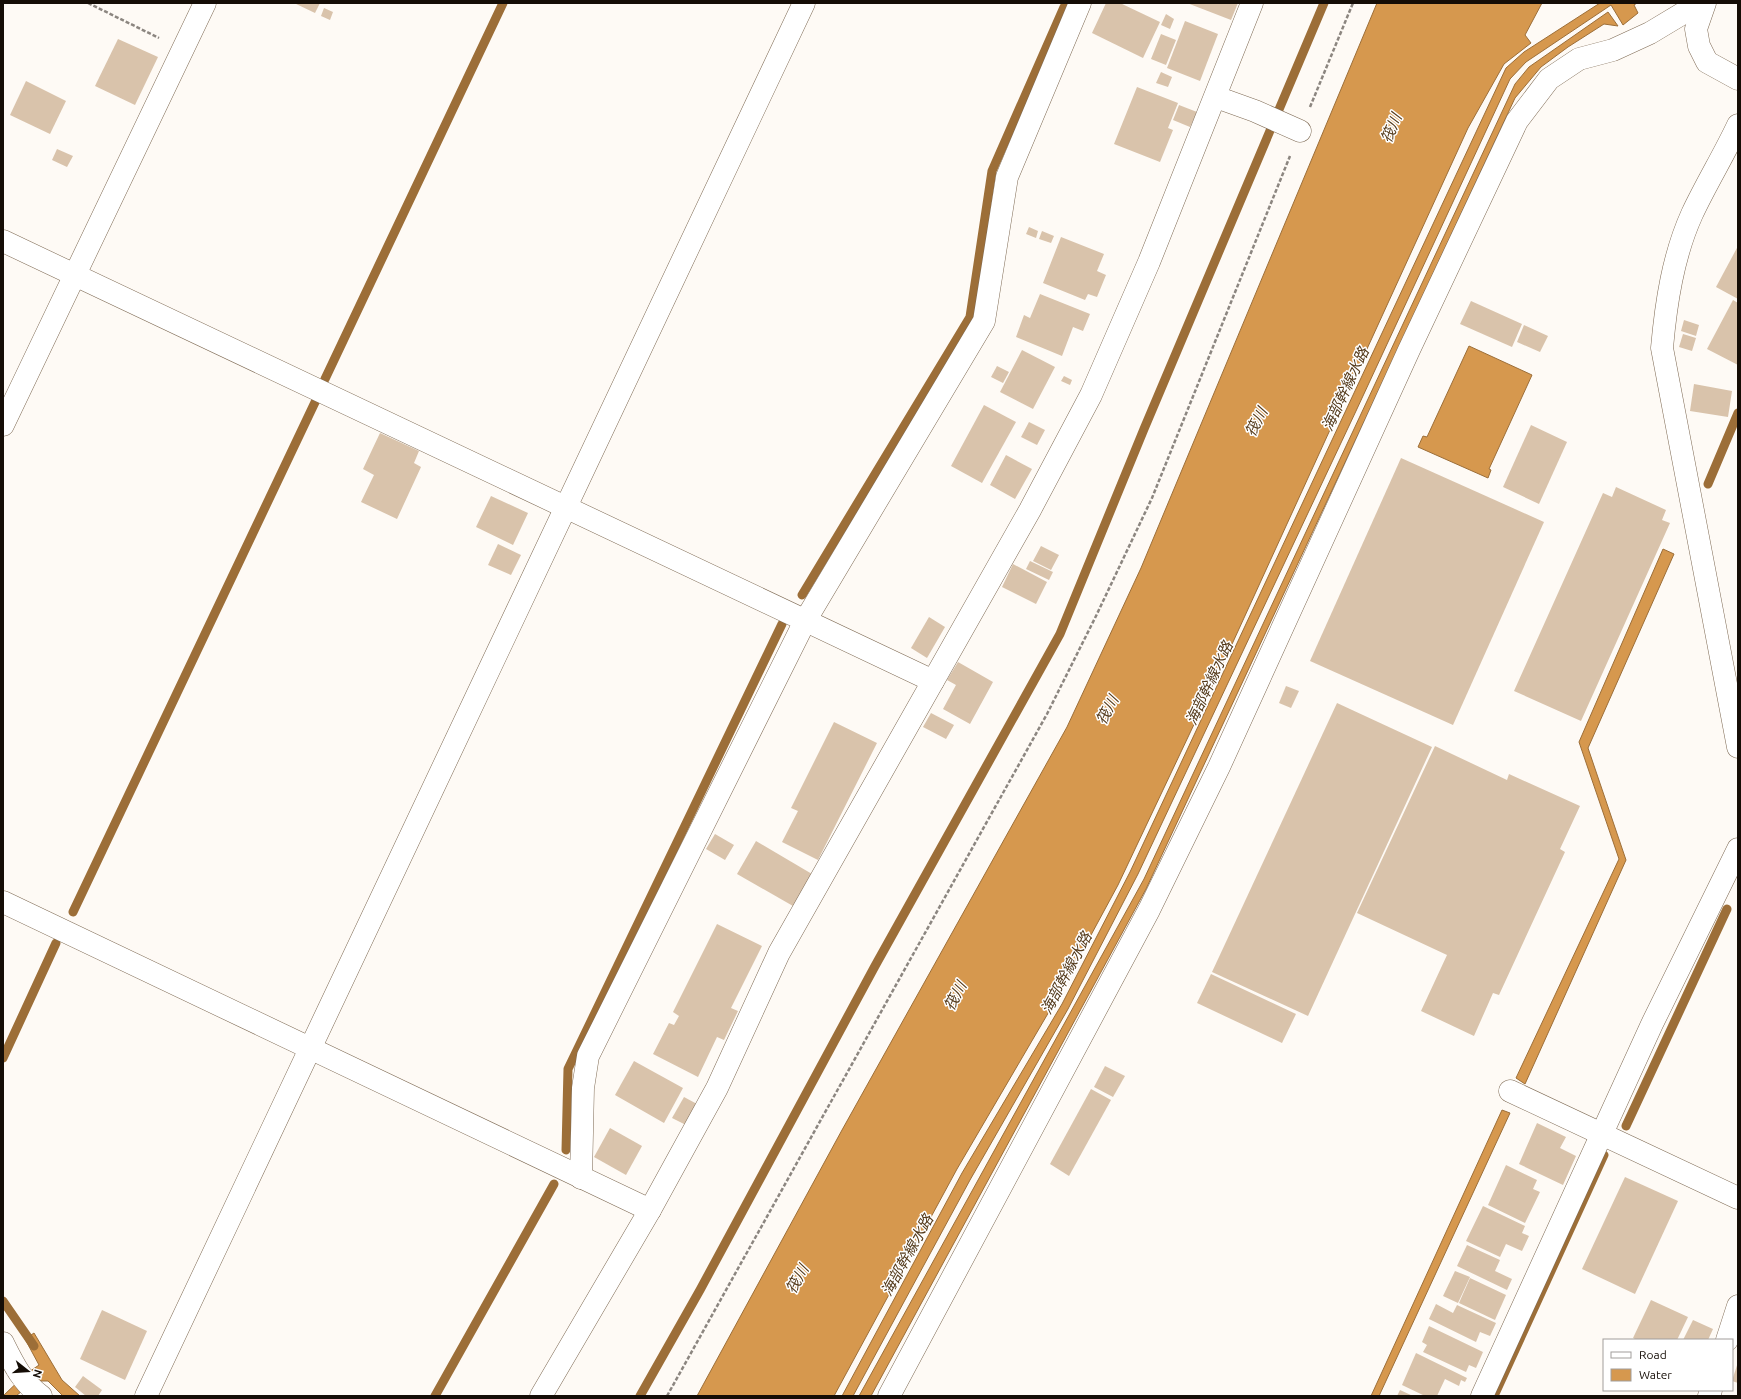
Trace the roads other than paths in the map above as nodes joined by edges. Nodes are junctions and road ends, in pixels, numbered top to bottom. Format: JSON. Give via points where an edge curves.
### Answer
{"nodes":[{"id":1,"x":205,"y":3,"type":"edge"},
{"id":2,"x":804,"y":3,"type":"edge"},
{"id":3,"x":1080,"y":3,"type":"edge"},
{"id":4,"x":1252,"y":3,"type":"edge"},
{"id":5,"x":1700,"y":3,"type":"edge"},
{"id":6,"x":1705,"y":3,"type":"edge"},
{"id":7,"x":1738,"y":79,"type":"edge"},
{"id":8,"x":1216,"y":97,"type":"junction"},
{"id":9,"x":1293,"y":127,"type":"road end"},
{"id":10,"x":1735,"y":139,"type":"edge"},
{"id":11,"x":3,"y":241,"type":"edge"},
{"id":12,"x":75,"y":274,"type":"junction"},
{"id":13,"x":3,"y":425,"type":"edge"},
{"id":14,"x":565,"y":508,"type":"junction"},
{"id":15,"x":805,"y":621,"type":"junction"},
{"id":16,"x":933,"y":682,"type":"junction"},
{"id":17,"x":1738,"y":747,"type":"edge"},
{"id":18,"x":1738,"y":849,"type":"edge"},
{"id":19,"x":3,"y":902,"type":"edge"},
{"id":20,"x":310,"y":1049,"type":"junction"},
{"id":21,"x":1510,"y":1091,"type":"dead end"},
{"id":22,"x":1601,"y":1135,"type":"junction"},
{"id":23,"x":581,"y":1178,"type":"junction"},
{"id":24,"x":1738,"y":1198,"type":"edge"},
{"id":25,"x":650,"y":1210,"type":"junction"},
{"id":26,"x":1738,"y":1306,"type":"edge"},
{"id":27,"x":1727,"y":1339,"type":"edge"},
{"id":28,"x":4,"y":1350,"type":"edge"},
{"id":29,"x":30,"y":1386,"type":"edge"},
{"id":30,"x":146,"y":1396,"type":"edge"},
{"id":31,"x":541,"y":1396,"type":"edge"},
{"id":32,"x":890,"y":1396,"type":"edge"},
{"id":33,"x":1482,"y":1396,"type":"edge"}],
"edges":[{"from":1,"to":12,"type":"street"},
{"from":2,"to":14,"type":"street"},
{"from":3,"to":15,"type":"street","via":[[1007,176],[984,321]]},
{"from":4,"to":8,"type":"street"},
{"from":5,"to":32,"type":"street","via":[[1650,33],[1613,50],[1579,59],[1549,79],[1518,121],[1409,350],[1219,767],[1153,903]]},
{"from":6,"to":7,"type":"street","via":[[1696,28],[1699,46],[1707,62]]},
{"from":8,"to":9,"type":"street"},
{"from":8,"to":16,"type":"street","via":[[1149,262],[1091,395],[1030,510]]},
{"from":10,"to":17,"type":"street","via":[[1692,215],[1678,254],[1665,314],[1662,348]]},
{"from":11,"to":12,"type":"street"},
{"from":12,"to":13,"type":"street"},
{"from":12,"to":14,"type":"street"},
{"from":14,"to":15,"type":"street"},
{"from":14,"to":20,"type":"street"},
{"from":15,"to":16,"type":"street"},
{"from":15,"to":23,"type":"street","via":[[588,1056],[583,1088]]},
{"from":16,"to":25,"type":"street","via":[[779,953],[717,1088]]},
{"from":18,"to":22,"type":"street"},
{"from":19,"to":20,"type":"street"},
{"from":20,"to":23,"type":"street"},
{"from":20,"to":30,"type":"street"},
{"from":21,"to":22,"type":"street"},
{"from":22,"to":24,"type":"street"},
{"from":22,"to":33,"type":"street"},
{"from":23,"to":25,"type":"street"},
{"from":25,"to":31,"type":"street"},
{"from":26,"to":27,"type":"street"},
{"from":28,"to":29,"type":"street"}]}
